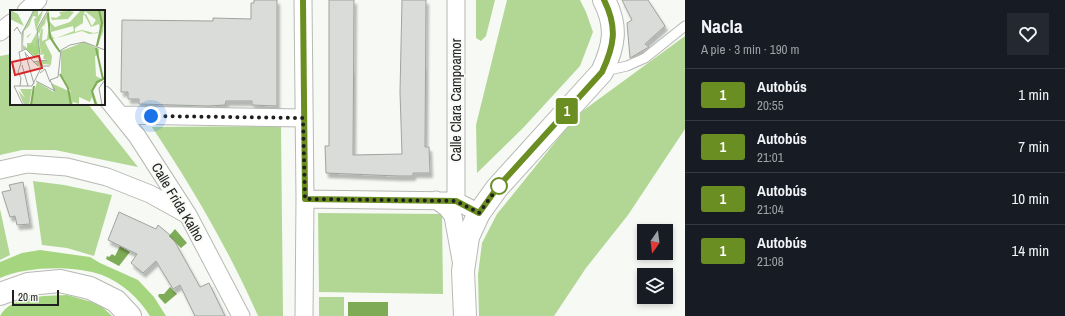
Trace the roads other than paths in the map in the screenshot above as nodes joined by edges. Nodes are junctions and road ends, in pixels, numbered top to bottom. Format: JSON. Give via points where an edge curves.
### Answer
{"nodes":[{"id":1,"x":38,"y":0,"type":"edge"},
{"id":2,"x":303,"y":0,"type":"edge"},
{"id":3,"x":456,"y":0,"type":"edge"},
{"id":4,"x":604,"y":0,"type":"edge"},
{"id":5,"x":27,"y":10,"type":"edge"},
{"id":6,"x":10,"y":24,"type":"edge"},
{"id":7,"x":685,"y":26,"type":"edge"},
{"id":8,"x":0,"y":32,"type":"edge"},
{"id":9,"x":602,"y":72,"type":"junction"},
{"id":10,"x":105,"y":96,"type":"edge"},
{"id":11,"x":120,"y":115,"type":"junction"},
{"id":12,"x":303,"y":118,"type":"junction"},
{"id":13,"x":0,"y":170,"type":"edge"},
{"id":14,"x":456,"y":178,"type":"junction"},
{"id":15,"x":497,"y":188,"type":"junction"},
{"id":16,"x":305,"y":199,"type":"junction"},
{"id":17,"x":436,"y":200,"type":"junction"},
{"id":18,"x":456,"y":201,"type":"junction"},
{"id":19,"x":479,"y":213,"type":"junction"},
{"id":20,"x":188,"y":215,"type":"junction"},
{"id":21,"x":463,"y":271,"type":"junction"},
{"id":22,"x":0,"y":294,"type":"edge"},
{"id":23,"x":130,"y":316,"type":"edge"},
{"id":24,"x":241,"y":316,"type":"edge"},
{"id":25,"x":304,"y":316,"type":"edge"},
{"id":26,"x":465,"y":316,"type":"edge"}],
"edges":[{"from":1,"to":5,"type":"street"},
{"from":2,"to":12,"type":"street"},
{"from":3,"to":14,"type":"street","name":"Calle Clara Campoamor"},
{"from":4,"to":9,"type":"street","via":[[613,30],[611,52]]},
{"from":6,"to":8,"type":"street"},
{"from":7,"to":9,"type":"lane","via":[[645,58],[627,66]]},
{"from":9,"to":15,"type":"street"},
{"from":10,"to":11,"type":"street","name":"Calle Frida Kalho"},
{"from":11,"to":12,"type":"street"},
{"from":11,"to":20,"type":"street","name":"Calle Frida Kalho","via":[[137,136]]},
{"from":12,"to":16,"type":"street"},
{"from":13,"to":20,"type":"street","via":[[27,164],[66,167],[107,176],[150,194]]},
{"from":14,"to":15,"type":"street","via":[[460,190],[474,199]]},
{"from":14,"to":18,"type":"street","name":"Calle Clara Campoamor"},
{"from":15,"to":19,"type":"street"},
{"from":16,"to":17,"type":"street"},
{"from":16,"to":25,"type":"street"},
{"from":17,"to":18,"type":"street"},
{"from":17,"to":21,"type":"street","via":[[453,216]]},
{"from":18,"to":19,"type":"street"},
{"from":19,"to":21,"type":"street","via":[[468,237]]},
{"from":20,"to":24,"type":"street","name":"Calle Frida Kalho"},
{"from":21,"to":26,"type":"street"},
{"from":22,"to":23,"type":"street","via":[[28,284],[60,281],[90,288],[116,301]]}]}
